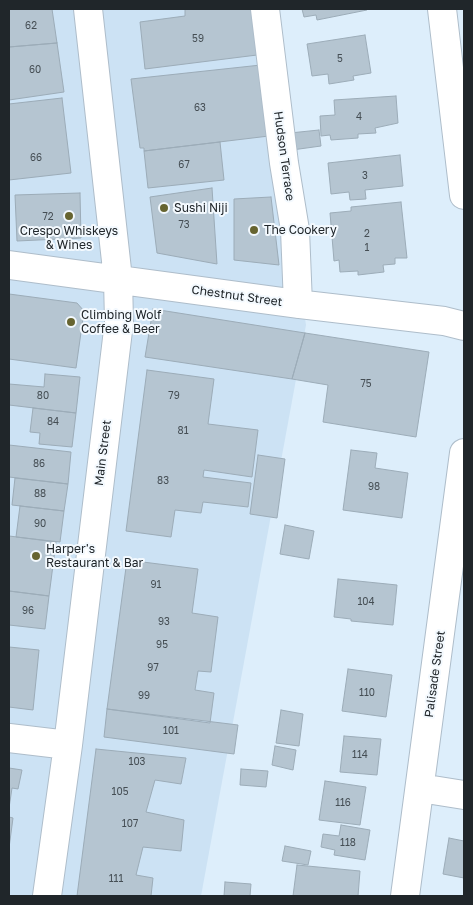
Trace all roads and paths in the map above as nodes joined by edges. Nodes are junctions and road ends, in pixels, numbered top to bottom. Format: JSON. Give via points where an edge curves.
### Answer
{"nodes":[{"id":1,"x":88,"y":9,"type":"edge"},
{"id":2,"x":265,"y":9,"type":"edge"},
{"id":3,"x":442,"y":9,"type":"edge"},
{"id":4,"x":464,"y":195,"type":"edge"},
{"id":5,"x":9,"y":264,"type":"edge"},
{"id":6,"x":118,"y":279,"type":"junction"},
{"id":7,"x":298,"y":304,"type":"junction"},
{"id":8,"x":464,"y":326,"type":"edge"},
{"id":9,"x":464,"y":452,"type":"edge"},
{"id":10,"x":462,"y":483,"type":"edge"},
{"id":11,"x":9,"y":738,"type":"edge"},
{"id":12,"x":68,"y":745,"type":"junction"},
{"id":13,"x":420,"y":788,"type":"junction"},
{"id":14,"x":464,"y":795,"type":"edge"},
{"id":15,"x":47,"y":896,"type":"edge"},
{"id":16,"x":405,"y":896,"type":"edge"}],
"edges":[{"from":1,"to":6,"type":"street","name":"Main Street"},
{"from":2,"to":7,"type":"street","name":"Hudson Terrace","via":[[295,230]]},
{"from":3,"to":4,"type":"street"},
{"from":5,"to":6,"type":"street","name":"Chestnut Street"},
{"from":6,"to":7,"type":"street","name":"Chestnut Street"},
{"from":6,"to":12,"type":"street","name":"Main Street","via":[[118,322]]},
{"from":7,"to":8,"type":"street","name":"Chestnut Street"},
{"from":9,"to":10,"type":"street","name":"Palisade Street"},
{"from":10,"to":13,"type":"street","name":"Palisade Street"},
{"from":11,"to":12,"type":"street"},
{"from":12,"to":15,"type":"street","name":"Main Street"},
{"from":13,"to":14,"type":"street"},
{"from":13,"to":16,"type":"street","name":"Palisade Street"}]}
